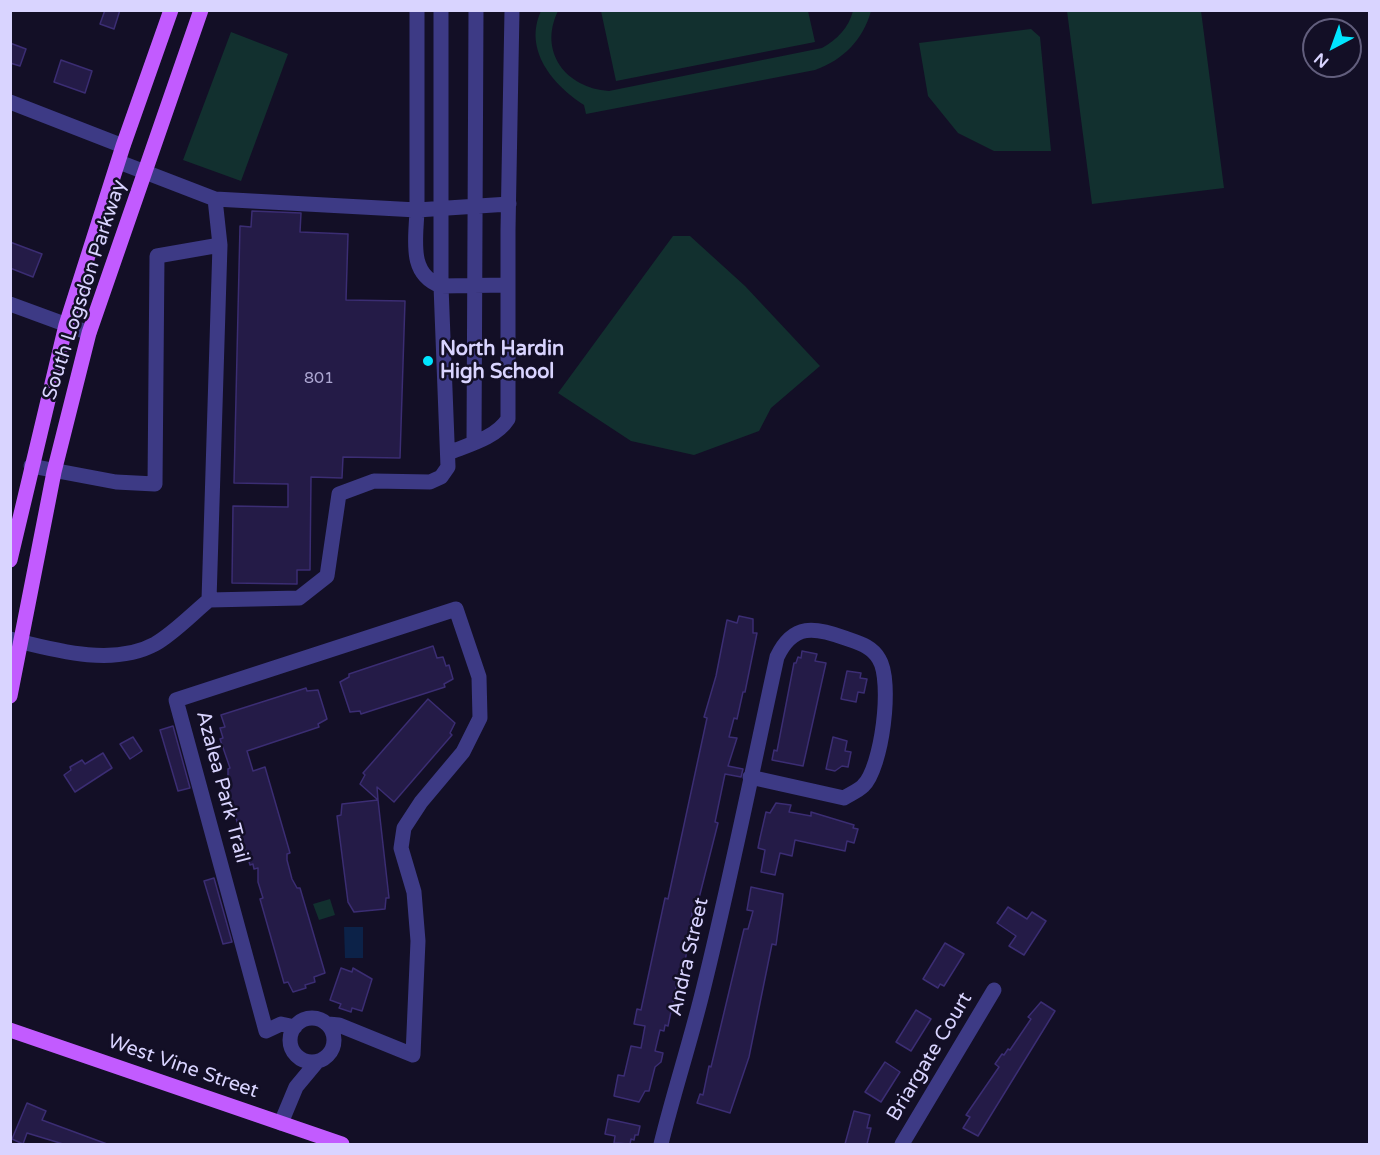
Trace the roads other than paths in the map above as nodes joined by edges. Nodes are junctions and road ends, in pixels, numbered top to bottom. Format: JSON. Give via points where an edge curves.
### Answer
{"nodes":[{"id":1,"x":171,"y":10,"type":"edge"},
{"id":2,"x":201,"y":10,"type":"edge"},
{"id":3,"x":417,"y":10,"type":"edge"},
{"id":4,"x":441,"y":10,"type":"edge"},
{"id":5,"x":476,"y":10,"type":"edge"},
{"id":6,"x":512,"y":10,"type":"edge"},
{"id":7,"x":10,"y":102,"type":"edge"},
{"id":8,"x":123,"y":146,"type":"junction"},
{"id":9,"x":119,"y":162,"type":"junction"},
{"id":10,"x":144,"y":173,"type":"junction"},
{"id":11,"x":215,"y":199,"type":"junction"},
{"id":12,"x":509,"y":204,"type":"junction"},
{"id":13,"x":473,"y":207,"type":"junction"},
{"id":14,"x":442,"y":208,"type":"junction"},
{"id":15,"x":417,"y":210,"type":"junction"},
{"id":16,"x":220,"y":245,"type":"junction"},
{"id":17,"x":473,"y":285,"type":"junction"},
{"id":18,"x":507,"y":285,"type":"junction"},
{"id":19,"x":441,"y":286,"type":"junction"},
{"id":20,"x":10,"y":304,"type":"edge"},
{"id":21,"x":66,"y":325,"type":"junction"},
{"id":22,"x":89,"y":333,"type":"junction"},
{"id":23,"x":474,"y":442,"type":"junction"},
{"id":24,"x":448,"y":453,"type":"junction"},
{"id":25,"x":31,"y":466,"type":"junction"},
{"id":26,"x":54,"y":472,"type":"junction"},
{"id":27,"x":10,"y":560,"type":"edge"},
{"id":28,"x":209,"y":600,"type":"junction"},
{"id":29,"x":16,"y":641,"type":"edge"},
{"id":30,"x":10,"y":696,"type":"edge"},
{"id":31,"x":750,"y":777,"type":"junction"},
{"id":32,"x":994,"y":990,"type":"dead end"},
{"id":33,"x":328,"y":1024,"type":"junction"},
{"id":34,"x":295,"y":1027,"type":"junction"},
{"id":35,"x":10,"y":1030,"type":"edge"},
{"id":36,"x":266,"y":1031,"type":"junction"},
{"id":37,"x":358,"y":1033,"type":"junction"},
{"id":38,"x":334,"y":1045,"type":"junction"},
{"id":39,"x":294,"y":1053,"type":"junction"},
{"id":40,"x":316,"y":1063,"type":"junction"},
{"id":41,"x":296,"y":1087,"type":"junction"},
{"id":42,"x":281,"y":1123,"type":"junction"},
{"id":43,"x":342,"y":1144,"type":"edge"},
{"id":44,"x":661,"y":1144,"type":"edge"},
{"id":45,"x":902,"y":1144,"type":"edge"}],
"edges":[{"from":1,"to":8,"type":"main road","name":"South Logsdon Parkway"},
{"from":2,"to":10,"type":"main road","name":"South Logsdon Parkway"},
{"from":3,"to":15,"type":"street"},
{"from":4,"to":14,"type":"street"},
{"from":5,"to":13,"type":"street"},
{"from":6,"to":12,"type":"street"},
{"from":7,"to":8,"type":"street"},
{"from":8,"to":9,"type":"main road","name":"South Logsdon Parkway"},
{"from":9,"to":10,"type":"street"},
{"from":9,"to":21,"type":"main road","name":"South Logsdon Parkway"},
{"from":10,"to":11,"type":"street"},
{"from":10,"to":22,"type":"main road","name":"South Logsdon Parkway"},
{"from":11,"to":15,"type":"street"},
{"from":11,"to":16,"type":"street"},
{"from":12,"to":13,"type":"street"},
{"from":12,"to":18,"type":"street"},
{"from":13,"to":14,"type":"street"},
{"from":13,"to":17,"type":"street"},
{"from":14,"to":15,"type":"street"},
{"from":14,"to":19,"type":"street"},
{"from":15,"to":19,"type":"street","via":[[418,268],[429,282]]},
{"from":16,"to":26,"type":"street","via":[[157,256],[155,484]]},
{"from":16,"to":28,"type":"street"},
{"from":17,"to":18,"type":"street"},
{"from":17,"to":19,"type":"street"},
{"from":17,"to":23,"type":"street"},
{"from":18,"to":23,"type":"street","via":[[508,419],[503,427]]},
{"from":19,"to":24,"type":"street"},
{"from":20,"to":21,"type":"street"},
{"from":21,"to":22,"type":"street"},
{"from":21,"to":25,"type":"main road","name":"South Logsdon Parkway"},
{"from":22,"to":26,"type":"main road","name":"South Logsdon Parkway"},
{"from":23,"to":24,"type":"street"},
{"from":24,"to":28,"type":"street","via":[[448,467],[441,477],[430,482],[374,481],[339,494],[327,576],[299,598]]},
{"from":25,"to":26,"type":"street"},
{"from":25,"to":27,"type":"main road","name":"South Logsdon Parkway"},
{"from":26,"to":29,"type":"main road","name":"South Logsdon Parkway"},
{"from":28,"to":29,"type":"street","via":[[155,644],[116,655]]},
{"from":29,"to":30,"type":"main road","name":"South Logsdon Parkway"},
{"from":31,"to":31,"type":"street","name":"Andra Street","via":[[844,798],[864,785],[885,721],[886,672],[869,646],[822,630],[794,634],[784,643],[777,657]]},
{"from":31,"to":44,"type":"street","name":"Andra Street","via":[[702,995]]},
{"from":32,"to":45,"type":"street","name":"Briargate Court"},
{"from":33,"to":34,"type":"street","via":[[310,1018]]},
{"from":33,"to":37,"type":"street"},
{"from":33,"to":38,"type":"street","via":[[334,1033]]},
{"from":34,"to":36,"type":"street","via":[[281,1024]]},
{"from":34,"to":39,"type":"street","via":[[290,1036]]},
{"from":35,"to":42,"type":"main road","name":"West Vine Street"},
{"from":36,"to":37,"type":"street","name":"Azalea Park Trail","via":[[176,700],[456,609],[479,676],[480,718],[463,752],[404,828],[401,848],[414,892],[418,941],[413,1055]]},
{"from":36,"to":39,"type":"street"},
{"from":37,"to":38,"type":"street"},
{"from":38,"to":40,"type":"street","via":[[330,1055]]},
{"from":39,"to":40,"type":"street"},
{"from":39,"to":41,"type":"street"},
{"from":40,"to":41,"type":"street"},
{"from":41,"to":42,"type":"street"},
{"from":42,"to":43,"type":"main road","name":"West Vine Street"}]}
